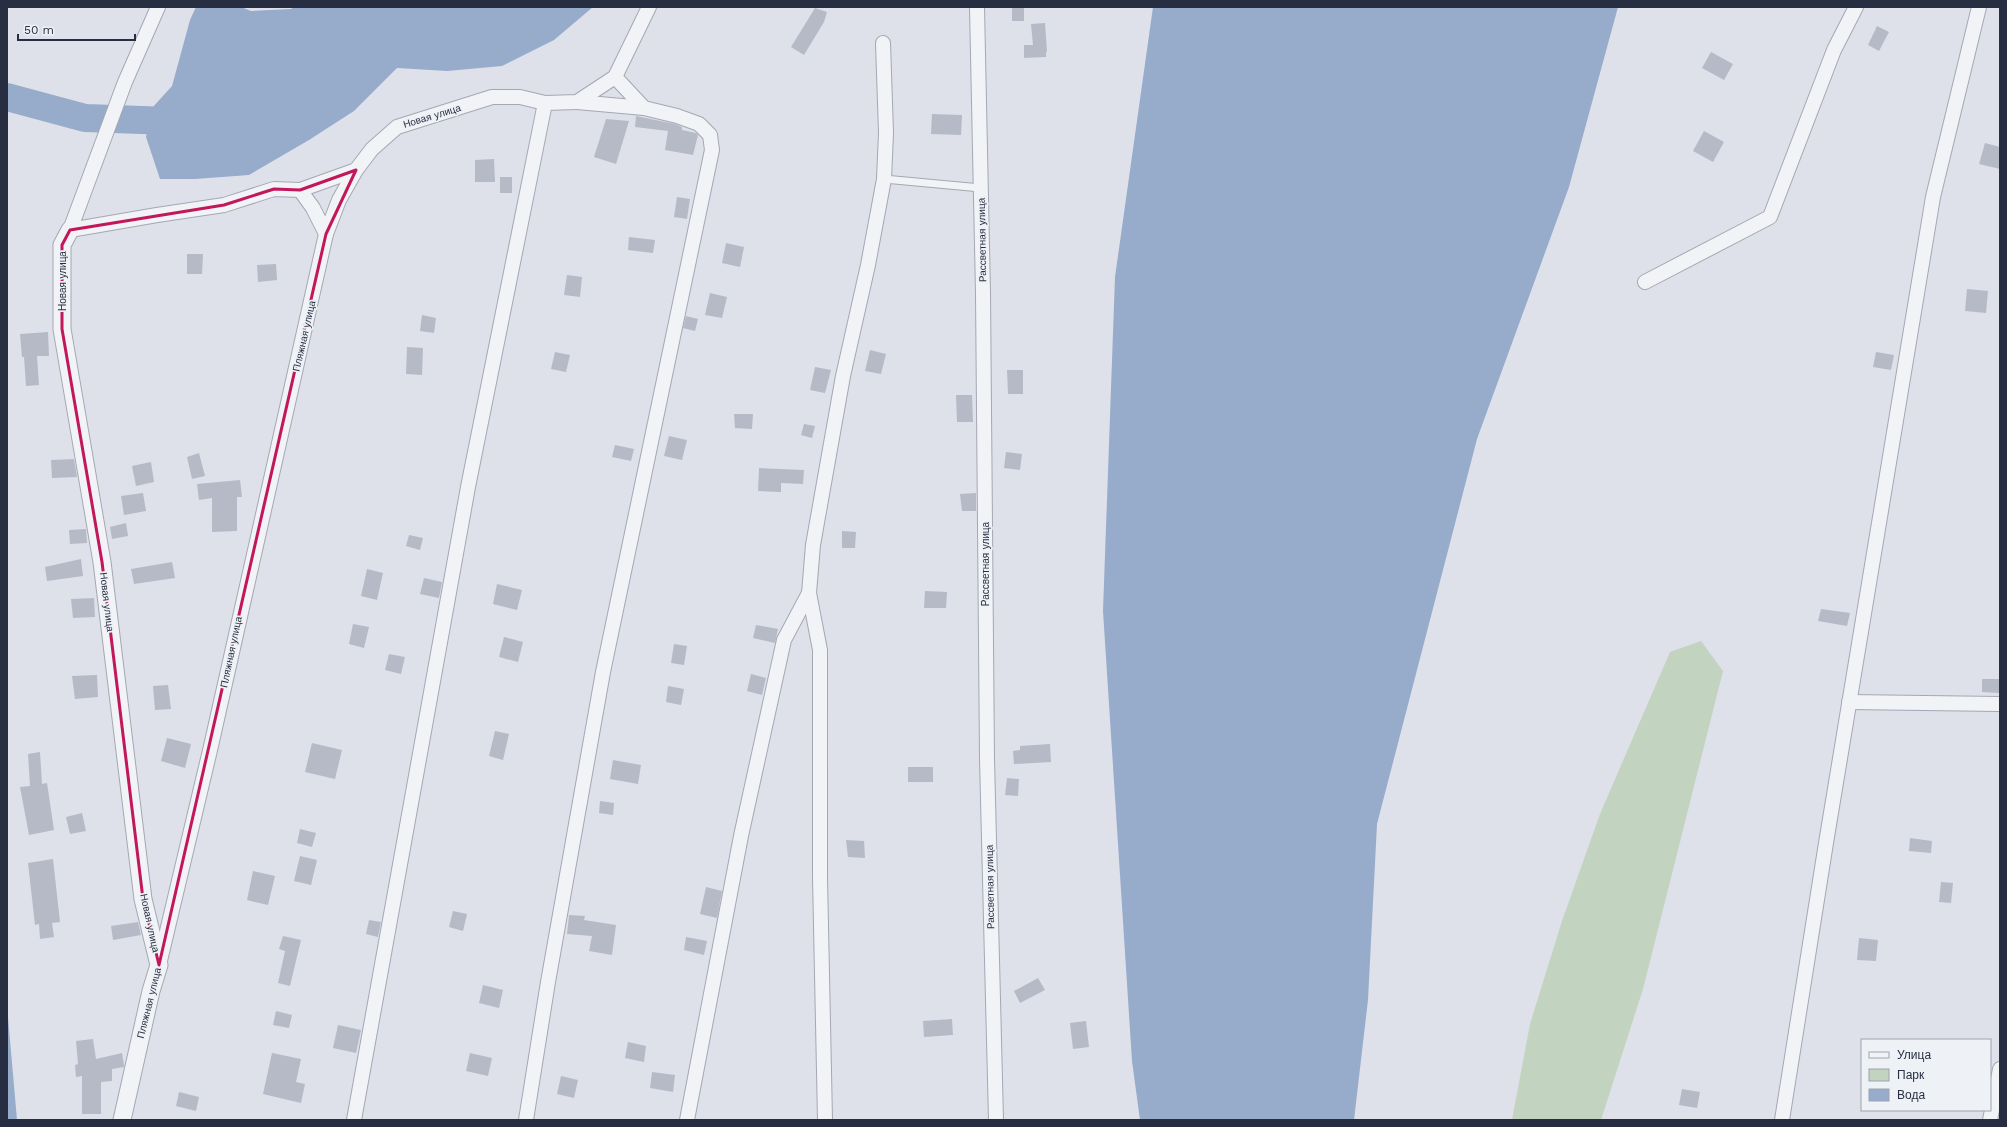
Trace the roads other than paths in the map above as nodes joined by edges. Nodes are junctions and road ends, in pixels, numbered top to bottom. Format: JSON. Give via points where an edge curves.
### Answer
{"nodes":[{"id":1,"x":158,"y":7,"type":"edge"},
{"id":2,"x":649,"y":7,"type":"edge"},
{"id":3,"x":977,"y":7,"type":"edge"},
{"id":4,"x":1856,"y":7,"type":"edge"},
{"id":5,"x":1978,"y":7,"type":"edge"},
{"id":6,"x":883,"y":43,"type":"dead end"},
{"id":7,"x":615,"y":77,"type":"junction"},
{"id":8,"x":577,"y":102,"type":"junction"},
{"id":9,"x":545,"y":103,"type":"junction"},
{"id":10,"x":644,"y":108,"type":"junction"},
{"id":11,"x":356,"y":170,"type":"junction"},
{"id":12,"x":884,"y":179,"type":"junction"},
{"id":13,"x":981,"y":188,"type":"junction"},
{"id":14,"x":300,"y":190,"type":"junction"},
{"id":15,"x":70,"y":230,"type":"junction"},
{"id":16,"x":326,"y":234,"type":"junction"},
{"id":17,"x":1645,"y":282,"type":"dead end"},
{"id":18,"x":809,"y":593,"type":"junction"},
{"id":19,"x":1849,"y":702,"type":"junction"},
{"id":20,"x":2000,"y":704,"type":"edge"},
{"id":21,"x":159,"y":965,"type":"junction"},
{"id":22,"x":2000,"y":1069,"type":"edge"},
{"id":23,"x":122,"y":1120,"type":"edge"},
{"id":24,"x":354,"y":1120,"type":"edge"},
{"id":25,"x":526,"y":1120,"type":"edge"},
{"id":26,"x":687,"y":1120,"type":"edge"},
{"id":27,"x":825,"y":1120,"type":"edge"},
{"id":28,"x":996,"y":1120,"type":"edge"},
{"id":29,"x":1782,"y":1120,"type":"edge"},
{"id":30,"x":1990,"y":1120,"type":"edge"}],
"edges":[{"from":1,"to":15,"type":"street","via":[[125,82]]},
{"from":2,"to":7,"type":"street"},
{"from":3,"to":13,"type":"street","name":"Рассветная улица"},
{"from":4,"to":17,"type":"street","via":[[1834,50],[1770,217]]},
{"from":5,"to":19,"type":"street","via":[[1933,197]]},
{"from":6,"to":12,"type":"street","via":[[886,133]]},
{"from":7,"to":8,"type":"street"},
{"from":7,"to":10,"type":"street"},
{"from":8,"to":9,"type":"street","name":"Новая улица"},
{"from":8,"to":10,"type":"street","name":"Новая улица"},
{"from":9,"to":11,"type":"street","name":"Новая улица","via":[[520,97],[492,97],[397,127],[372,149]]},
{"from":9,"to":24,"type":"street","via":[[468,487]]},
{"from":10,"to":25,"type":"street","name":"Новая улица","via":[[699,124],[710,135],[712,150],[602,672]]},
{"from":11,"to":14,"type":"street"},
{"from":11,"to":16,"type":"street","name":"Новая улица","via":[[339,200]]},
{"from":12,"to":13,"type":"lane"},
{"from":12,"to":18,"type":"street","via":[[840,391],[813,545]]},
{"from":13,"to":28,"type":"street","name":"Рассветная улица","via":[[987,759]]},
{"from":14,"to":15,"type":"street","via":[[274,189],[224,205]]},
{"from":14,"to":16,"type":"street","via":[[313,208]]},
{"from":15,"to":21,"type":"street","name":"Новая улица","via":[[62,245],[62,329],[102,562],[143,899]]},
{"from":16,"to":21,"type":"street","name":"Пляжная улица","via":[[210,753]]},
{"from":18,"to":26,"type":"street","via":[[784,640],[741,836]]},
{"from":18,"to":27,"type":"street","via":[[820,650],[820,877]]},
{"from":19,"to":20,"type":"street"},
{"from":19,"to":29,"type":"street"},
{"from":21,"to":23,"type":"street","name":"Пляжная улица"},
{"from":22,"to":30,"type":"street"}]}
